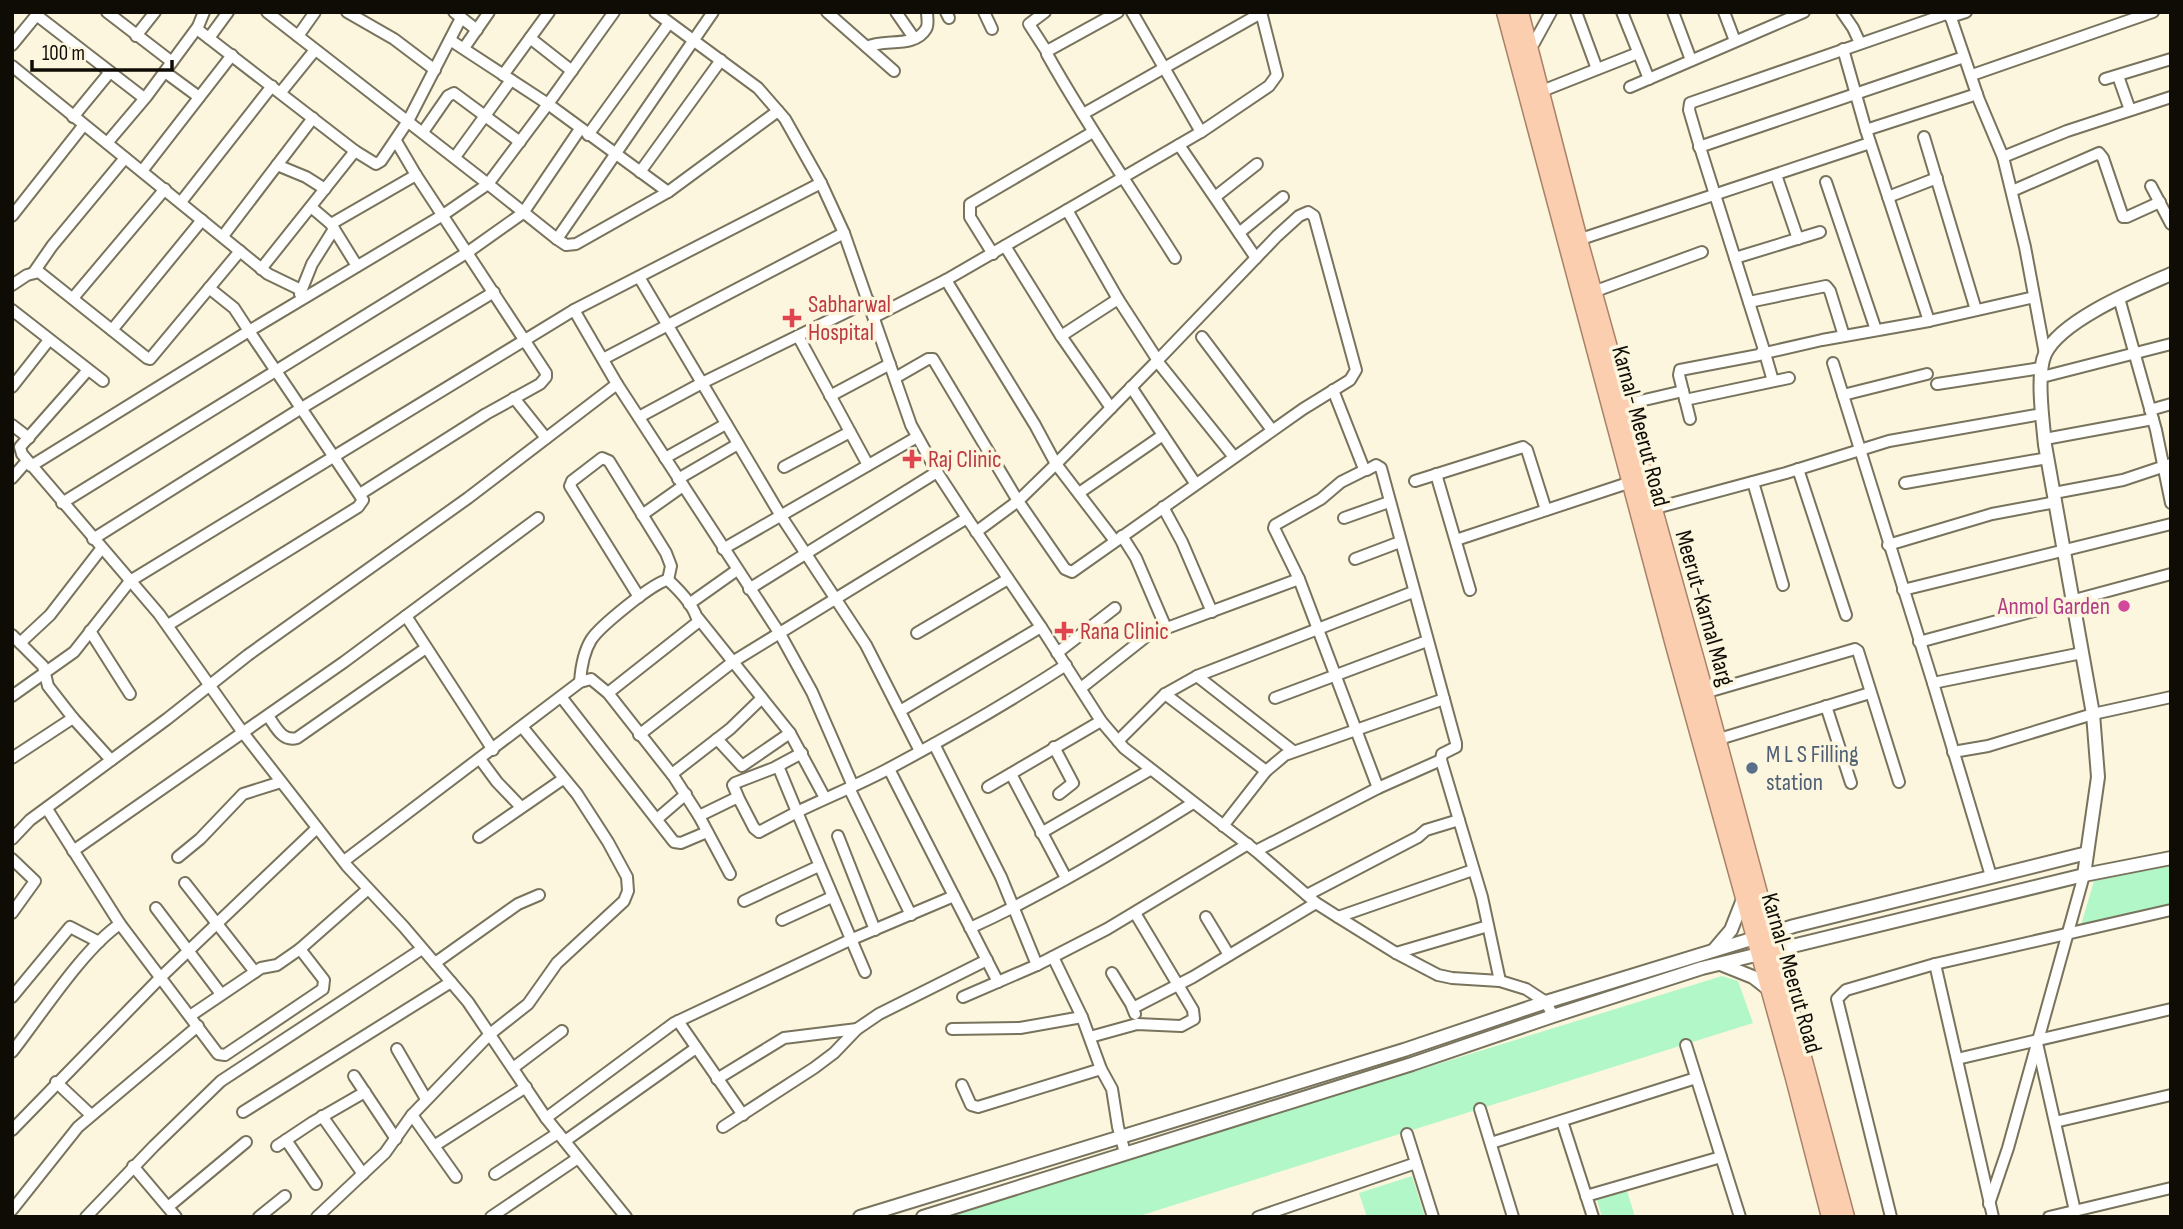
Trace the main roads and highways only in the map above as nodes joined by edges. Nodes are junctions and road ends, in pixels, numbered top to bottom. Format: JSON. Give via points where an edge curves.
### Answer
{"nodes":[{"id":1,"x":1506,"y":12,"type":"edge"},
{"id":2,"x":1519,"y":12,"type":"edge"},
{"id":3,"x":1523,"y":48,"type":"junction"},
{"id":4,"x":1765,"y":944,"type":"junction"},
{"id":5,"x":1831,"y":1217,"type":"edge"},
{"id":6,"x":1844,"y":1217,"type":"edge"}],
"edges":[{"from":1,"to":3,"type":"highway","name":"Karnal- Meerut Road"},
{"from":2,"to":3,"type":"highway","name":"Meerut-Karnal Marg"},
{"from":3,"to":4,"type":"highway","name":"Karnal- Meerut Road","via":[[1631,482],[1744,894]]},
{"from":3,"to":4,"type":"highway","name":"Meerut-Karnal Marg","via":[[1542,91],[1578,240],[1704,693]]},
{"from":4,"to":5,"type":"highway","name":"Karnal- Meerut Road","via":[[1771,991]]},
{"from":4,"to":6,"type":"highway","name":"Meerut-Karnal Marg"}]}
